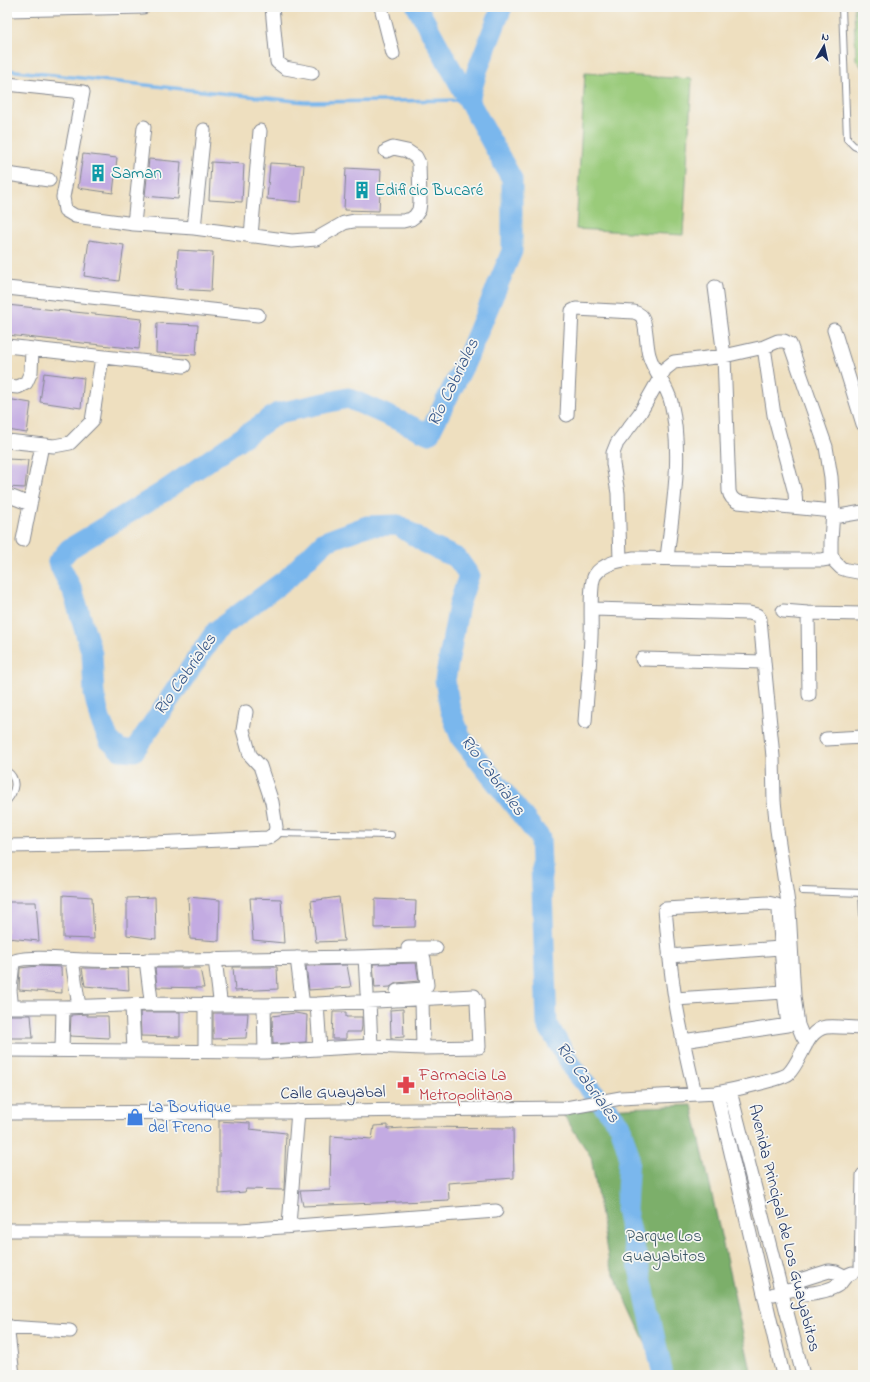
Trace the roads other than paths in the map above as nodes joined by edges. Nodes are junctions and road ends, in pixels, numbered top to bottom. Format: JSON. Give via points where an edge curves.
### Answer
{"nodes":[{"id":1,"x":144,"y":7,"type":"edge"},
{"id":2,"x":272,"y":7,"type":"edge"},
{"id":3,"x":381,"y":7,"type":"edge"},
{"id":4,"x":842,"y":7,"type":"edge"},
{"id":5,"x":7,"y":10,"type":"edge"},
{"id":6,"x":393,"y":54,"type":"dead end"},
{"id":7,"x":312,"y":73,"type":"dead end"},
{"id":8,"x":7,"y":84,"type":"edge"},
{"id":9,"x":144,"y":127,"type":"dead end"},
{"id":10,"x":204,"y":130,"type":"dead end"},
{"id":11,"x":260,"y":131,"type":"dead end"},
{"id":12,"x":863,"y":150,"type":"edge"},
{"id":13,"x":386,"y":151,"type":"dead end"},
{"id":14,"x":7,"y":174,"type":"edge"},
{"id":15,"x":49,"y":180,"type":"dead end"},
{"id":16,"x":134,"y":224,"type":"junction"},
{"id":17,"x":194,"y":228,"type":"junction"},
{"id":18,"x":251,"y":236,"type":"junction"},
{"id":19,"x":715,"y":287,"type":"dead end"},
{"id":20,"x":7,"y":288,"type":"edge"},
{"id":21,"x":258,"y":315,"type":"dead end"},
{"id":22,"x":834,"y":330,"type":"dead end"},
{"id":23,"x":7,"y":346,"type":"edge"},
{"id":24,"x":764,"y":347,"type":"junction"},
{"id":25,"x":32,"y":350,"type":"junction"},
{"id":26,"x":724,"y":356,"type":"junction"},
{"id":27,"x":102,"y":358,"type":"junction"},
{"id":28,"x":184,"y":366,"type":"dead end"},
{"id":29,"x":660,"y":378,"type":"junction"},
{"id":30,"x":7,"y":386,"type":"edge"},
{"id":31,"x":567,"y":415,"type":"dead end"},
{"id":32,"x":863,"y":424,"type":"edge"},
{"id":33,"x":7,"y":441,"type":"edge"},
{"id":34,"x":42,"y":445,"type":"junction"},
{"id":35,"x":7,"y":497,"type":"edge"},
{"id":36,"x":30,"y":504,"type":"junction"},
{"id":37,"x":796,"y":507,"type":"junction"},
{"id":38,"x":863,"y":512,"type":"edge"},
{"id":39,"x":833,"y":514,"type":"junction"},
{"id":40,"x":23,"y":540,"type":"dead end"},
{"id":41,"x":667,"y":558,"type":"junction"},
{"id":42,"x":833,"y":558,"type":"junction"},
{"id":43,"x":620,"y":560,"type":"junction"},
{"id":44,"x":863,"y":573,"type":"edge"},
{"id":45,"x":592,"y":609,"type":"junction"},
{"id":46,"x":783,"y":611,"type":"dead end"},
{"id":47,"x":808,"y":613,"type":"junction"},
{"id":48,"x":863,"y":614,"type":"edge"},
{"id":49,"x":642,"y":659,"type":"dead end"},
{"id":50,"x":764,"y":662,"type":"junction"},
{"id":51,"x":809,"y":695,"type":"dead end"},
{"id":52,"x":246,"y":712,"type":"dead end"},
{"id":53,"x":585,"y":722,"type":"dead end"},
{"id":54,"x":863,"y":737,"type":"edge"},
{"id":55,"x":826,"y":739,"type":"dead end"},
{"id":56,"x":7,"y":771,"type":"edge"},
{"id":57,"x":7,"y":801,"type":"edge"},
{"id":58,"x":274,"y":834,"type":"junction"},
{"id":59,"x":391,"y":836,"type":"dead end"},
{"id":60,"x":7,"y":846,"type":"edge"},
{"id":61,"x":802,"y":891,"type":"dead end"},
{"id":62,"x":863,"y":893,"type":"edge"},
{"id":63,"x":863,"y":914,"type":"edge"},
{"id":64,"x":436,"y":948,"type":"dead end"},
{"id":65,"x":780,"y":948,"type":"junction"},
{"id":66,"x":7,"y":954,"type":"edge"},
{"id":67,"x":669,"y":956,"type":"junction"},
{"id":68,"x":365,"y":957,"type":"junction"},
{"id":69,"x":297,"y":958,"type":"junction"},
{"id":70,"x":215,"y":959,"type":"junction"},
{"id":71,"x":72,"y":960,"type":"junction"},
{"id":72,"x":146,"y":960,"type":"junction"},
{"id":73,"x":784,"y":992,"type":"junction"},
{"id":74,"x":368,"y":997,"type":"junction"},
{"id":75,"x":302,"y":998,"type":"junction"},
{"id":76,"x":422,"y":999,"type":"junction"},
{"id":77,"x":675,"y":999,"type":"junction"},
{"id":78,"x":78,"y":1000,"type":"junction"},
{"id":79,"x":151,"y":1000,"type":"junction"},
{"id":80,"x":220,"y":1000,"type":"junction"},
{"id":81,"x":8,"y":1002,"type":"edge"},
{"id":82,"x":317,"y":1004,"type":"junction"},
{"id":83,"x":264,"y":1005,"type":"junction"},
{"id":84,"x":132,"y":1006,"type":"junction"},
{"id":85,"x":205,"y":1006,"type":"junction"},
{"id":86,"x":63,"y":1007,"type":"junction"},
{"id":87,"x":863,"y":1028,"type":"edge"},
{"id":88,"x":683,"y":1041,"type":"junction"},
{"id":89,"x":807,"y":1043,"type":"junction"},
{"id":90,"x":371,"y":1046,"type":"junction"},
{"id":91,"x":423,"y":1048,"type":"junction"},
{"id":92,"x":320,"y":1049,"type":"junction"},
{"id":93,"x":7,"y":1050,"type":"edge"},
{"id":94,"x":62,"y":1050,"type":"junction"},
{"id":95,"x":134,"y":1051,"type":"junction"},
{"id":96,"x":205,"y":1051,"type":"junction"},
{"id":97,"x":265,"y":1052,"type":"junction"},
{"id":98,"x":730,"y":1091,"type":"junction"},
{"id":99,"x":717,"y":1093,"type":"junction"},
{"id":100,"x":695,"y":1094,"type":"junction"},
{"id":101,"x":298,"y":1111,"type":"junction"},
{"id":102,"x":7,"y":1113,"type":"edge"},
{"id":103,"x":863,"y":1175,"type":"edge"},
{"id":104,"x":496,"y":1211,"type":"dead end"},
{"id":105,"x":289,"y":1226,"type":"junction"},
{"id":106,"x":7,"y":1230,"type":"edge"},
{"id":107,"x":862,"y":1270,"type":"edge"},
{"id":108,"x":781,"y":1292,"type":"junction"},
{"id":109,"x":765,"y":1296,"type":"junction"},
{"id":110,"x":7,"y":1326,"type":"edge"},
{"id":111,"x":70,"y":1331,"type":"dead end"},
{"id":112,"x":13,"y":1375,"type":"edge"},
{"id":113,"x":783,"y":1375,"type":"edge"},
{"id":114,"x":803,"y":1375,"type":"edge"}],
"edges":[{"from":1,"to":5,"type":"street"},
{"from":2,"to":7,"type":"street","via":[[277,62],[284,68]]},
{"from":3,"to":6,"type":"street"},
{"from":4,"to":12,"type":"lane","via":[[847,139]]},
{"from":8,"to":16,"type":"street","via":[[83,92],[63,197],[66,210],[75,216]]},
{"from":9,"to":16,"type":"street"},
{"from":10,"to":17,"type":"street"},
{"from":11,"to":18,"type":"street"},
{"from":13,"to":18,"type":"street","via":[[394,148],[408,151],[419,163],[419,210],[411,219],[344,223],[316,239],[292,241]]},
{"from":14,"to":15,"type":"street"},
{"from":16,"to":17,"type":"street"},
{"from":17,"to":18,"type":"street"},
{"from":19,"to":26,"type":"street"},
{"from":20,"to":21,"type":"street"},
{"from":22,"to":32,"type":"street"},
{"from":23,"to":25,"type":"street"},
{"from":24,"to":26,"type":"street"},
{"from":24,"to":37,"type":"street","via":[[774,415],[795,493]]},
{"from":24,"to":39,"type":"street","via":[[781,341],[790,344],[826,447]]},
{"from":25,"to":27,"type":"street"},
{"from":25,"to":30,"type":"street","via":[[29,379],[18,387]]},
{"from":26,"to":29,"type":"street","via":[[674,362]]},
{"from":26,"to":37,"type":"street","via":[[730,495],[738,502]]},
{"from":27,"to":28,"type":"street"},
{"from":27,"to":34,"type":"street","via":[[92,421],[70,443]]},
{"from":29,"to":31,"type":"street","via":[[649,355],[643,319],[640,315],[634,312],[575,309],[572,314]]},
{"from":29,"to":41,"type":"street","via":[[672,403],[677,450]]},
{"from":29,"to":43,"type":"street","via":[[613,452],[618,493]]},
{"from":33,"to":34,"type":"street"},
{"from":34,"to":36,"type":"street"},
{"from":35,"to":36,"type":"street"},
{"from":36,"to":40,"type":"street"},
{"from":37,"to":39,"type":"street"},
{"from":38,"to":39,"type":"street"},
{"from":39,"to":42,"type":"street"},
{"from":41,"to":42,"type":"street"},
{"from":41,"to":43,"type":"street"},
{"from":42,"to":44,"type":"street","via":[[841,568]]},
{"from":43,"to":45,"type":"street","via":[[596,574],[592,582]]},
{"from":45,"to":50,"type":"street","via":[[753,614],[760,619]]},
{"from":45,"to":53,"type":"street"},
{"from":46,"to":47,"type":"street"},
{"from":47,"to":48,"type":"street"},
{"from":47,"to":51,"type":"street"},
{"from":49,"to":50,"type":"street"},
{"from":50,"to":89,"type":"street","via":[[776,823],[789,910],[794,996],[798,1025]]},
{"from":52,"to":58,"type":"street","via":[[243,730],[250,755],[260,766],[272,802],[276,827]]},
{"from":54,"to":55,"type":"street"},
{"from":56,"to":57,"type":"lane","via":[[15,780],[15,787]]},
{"from":58,"to":59,"type":"lane"},
{"from":58,"to":60,"type":"street","via":[[268,838]]},
{"from":61,"to":62,"type":"lane"},
{"from":62,"to":63,"type":"lane"},
{"from":64,"to":66,"type":"street","via":[[369,948],[237,956]]},
{"from":65,"to":67,"type":"street"},
{"from":65,"to":67,"type":"street","via":[[779,910],[773,903],[665,909]]},
{"from":65,"to":73,"type":"street"},
{"from":67,"to":77,"type":"street"},
{"from":68,"to":69,"type":"street"},
{"from":68,"to":74,"type":"street"},
{"from":68,"to":74,"type":"street","via":[[423,956],[427,980],[424,989]]},
{"from":69,"to":70,"type":"street"},
{"from":69,"to":75,"type":"street"},
{"from":70,"to":72,"type":"street"},
{"from":70,"to":80,"type":"street"},
{"from":71,"to":72,"type":"street"},
{"from":71,"to":78,"type":"street"},
{"from":71,"to":81,"type":"street","via":[[14,961]]},
{"from":72,"to":79,"type":"street"},
{"from":73,"to":77,"type":"street"},
{"from":73,"to":88,"type":"street","via":[[788,1025]]},
{"from":74,"to":75,"type":"street"},
{"from":74,"to":76,"type":"street"},
{"from":74,"to":82,"type":"street"},
{"from":74,"to":90,"type":"street"},
{"from":75,"to":80,"type":"street"},
{"from":76,"to":91,"type":"street"},
{"from":76,"to":91,"type":"street","via":[[474,996],[477,1002],[479,1047]]},
{"from":77,"to":88,"type":"street"},
{"from":78,"to":79,"type":"street"},
{"from":78,"to":81,"type":"street"},
{"from":79,"to":80,"type":"street"},
{"from":81,"to":86,"type":"street"},
{"from":82,"to":83,"type":"street"},
{"from":82,"to":92,"type":"street"},
{"from":83,"to":85,"type":"street"},
{"from":83,"to":97,"type":"street"},
{"from":84,"to":85,"type":"street"},
{"from":84,"to":86,"type":"street"},
{"from":84,"to":95,"type":"street"},
{"from":85,"to":96,"type":"street"},
{"from":86,"to":94,"type":"street"},
{"from":87,"to":89,"type":"street","name":"Calle Guayabal","via":[[825,1027],[811,1035]]},
{"from":88,"to":100,"type":"street"},
{"from":89,"to":98,"type":"street","name":"Calle Guayabal","via":[[798,1062],[787,1075]]},
{"from":90,"to":91,"type":"street"},
{"from":90,"to":92,"type":"street"},
{"from":92,"to":97,"type":"street"},
{"from":93,"to":94,"type":"street"},
{"from":94,"to":95,"type":"street"},
{"from":95,"to":96,"type":"street"},
{"from":96,"to":97,"type":"street"},
{"from":98,"to":99,"type":"street","name":"Calle Guayabal"},
{"from":98,"to":108,"type":"street","name":"Avenida Principal de Los Guayabitos"},
{"from":99,"to":100,"type":"street","name":"Calle Guayabal"},
{"from":99,"to":109,"type":"street","name":"Avenida Principal de Los Guayabitos"},
{"from":100,"to":101,"type":"street","name":"Calle Guayabal","via":[[620,1098],[566,1108]]},
{"from":101,"to":102,"type":"street","name":"Calle Guayabal"},
{"from":101,"to":105,"type":"street"},
{"from":103,"to":107,"type":"street"},
{"from":104,"to":105,"type":"street"},
{"from":105,"to":106,"type":"street","via":[[241,1230]]},
{"from":107,"to":108,"type":"street","via":[[844,1276],[840,1284],[832,1288],[804,1294],[795,1289]]},
{"from":108,"to":109,"type":"street"},
{"from":108,"to":114,"type":"street","name":"Avenida Principal de Los Guayabitos"},
{"from":109,"to":113,"type":"street","name":"Avenida Principal de Los Guayabitos"},
{"from":110,"to":111,"type":"street"},
{"from":110,"to":112,"type":"street"}]}
